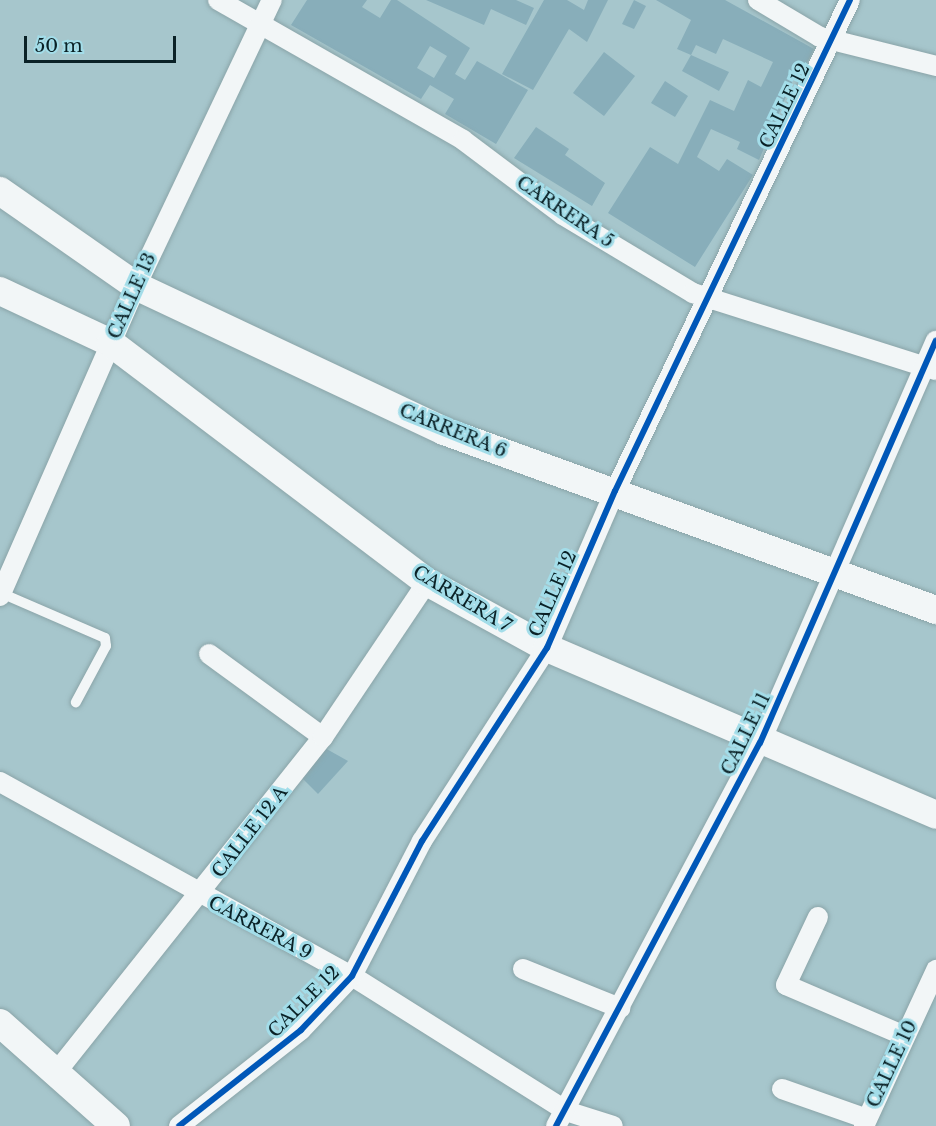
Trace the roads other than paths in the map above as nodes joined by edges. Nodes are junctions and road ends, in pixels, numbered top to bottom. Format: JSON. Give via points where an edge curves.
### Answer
{"nodes":[{"id":1,"x":218,"y":0,"type":"edge"},
{"id":2,"x":272,"y":0,"type":"edge"},
{"id":3,"x":758,"y":0,"type":"edge"},
{"id":4,"x":850,"y":0,"type":"edge"},
{"id":5,"x":257,"y":25,"type":"junction"},
{"id":6,"x":832,"y":40,"type":"junction"},
{"id":7,"x":936,"y":66,"type":"edge"},
{"id":8,"x":0,"y":190,"type":"edge"},
{"id":9,"x":136,"y":286,"type":"junction"},
{"id":10,"x":0,"y":291,"type":"edge"},
{"id":11,"x":707,"y":297,"type":"junction"},
{"id":12,"x":936,"y":341,"type":"edge"},
{"id":13,"x":111,"y":344,"type":"junction"},
{"id":14,"x":931,"y":369,"type":"edge"},
{"id":15,"x":615,"y":491,"type":"junction"},
{"id":16,"x":838,"y":573,"type":"junction"},
{"id":17,"x":427,"y":582,"type":"junction"},
{"id":18,"x":1,"y":594,"type":"edge"},
{"id":19,"x":936,"y":610,"type":"edge"},
{"id":20,"x":547,"y":648,"type":"junction"},
{"id":21,"x":209,"y":654,"type":"dead end"},
{"id":22,"x":76,"y":702,"type":"dead end"},
{"id":23,"x":323,"y":737,"type":"junction"},
{"id":24,"x":760,"y":743,"type":"junction"},
{"id":25,"x":0,"y":782,"type":"edge"},
{"id":26,"x":936,"y":815,"type":"edge"},
{"id":27,"x":200,"y":897,"type":"junction"},
{"id":28,"x":818,"y":917,"type":"dead end"},
{"id":29,"x":523,"y":969,"type":"dead end"},
{"id":30,"x":936,"y":970,"type":"edge"},
{"id":31,"x":352,"y":976,"type":"junction"},
{"id":32,"x":620,"y":1008,"type":"junction"},
{"id":33,"x":0,"y":1023,"type":"edge"},
{"id":34,"x":905,"y":1036,"type":"junction"},
{"id":35,"x":58,"y":1071,"type":"junction"},
{"id":36,"x":782,"y":1089,"type":"dead end"},
{"id":37,"x":561,"y":1118,"type":"edge"},
{"id":38,"x":865,"y":1123,"type":"edge"},
{"id":39,"x":116,"y":1126,"type":"edge"},
{"id":40,"x":178,"y":1126,"type":"edge"},
{"id":41,"x":613,"y":1126,"type":"edge"}],
"edges":[{"from":1,"to":5,"type":"street","name":"CARRERA 5"},
{"from":2,"to":5,"type":"street","name":"CALLE 13"},
{"from":3,"to":6,"type":"street"},
{"from":4,"to":6,"type":"street","name":"CALLE 12"},
{"from":5,"to":9,"type":"street","name":"CALLE 13"},
{"from":5,"to":11,"type":"street","name":"CARRERA 5","via":[[453,134],[563,215]]},
{"from":6,"to":7,"type":"street"},
{"from":6,"to":11,"type":"street","name":"CALLE 12"},
{"from":8,"to":9,"type":"main road","name":"CARRERA 6"},
{"from":9,"to":13,"type":"street","name":"CALLE 13"},
{"from":9,"to":15,"type":"main road","name":"CARRERA 6","via":[[444,430]]},
{"from":10,"to":13,"type":"main road","name":"CARRERA 7"},
{"from":11,"to":14,"type":"street","name":"CARRERA 5"},
{"from":11,"to":15,"type":"street","name":"CALLE 12"},
{"from":12,"to":14,"type":"street","name":"CALLE 11"},
{"from":13,"to":17,"type":"main road","name":"CARRERA 7"},
{"from":13,"to":18,"type":"street","name":"CALLE 13"},
{"from":14,"to":16,"type":"street","name":"CALLE 11"},
{"from":15,"to":16,"type":"main road","name":"CARRERA 6"},
{"from":15,"to":20,"type":"street","name":"CALLE 12"},
{"from":16,"to":19,"type":"main road","name":"CARRERA 6"},
{"from":16,"to":24,"type":"street","name":"CALLE 11"},
{"from":17,"to":20,"type":"main road","name":"CARRERA 7"},
{"from":17,"to":23,"type":"street","name":"CALLE 12 A"},
{"from":18,"to":22,"type":"lane","via":[[105,638],[106,646]]},
{"from":20,"to":24,"type":"main road","name":"CARRERA 7"},
{"from":20,"to":31,"type":"street","name":"CALLE 12","via":[[422,841]]},
{"from":21,"to":23,"type":"street"},
{"from":23,"to":27,"type":"street","name":"CALLE 12 A"},
{"from":24,"to":26,"type":"main road","name":"CARRERA 7"},
{"from":24,"to":32,"type":"street","name":"CALLE 11"},
{"from":25,"to":27,"type":"street","name":"CARRERA 9"},
{"from":27,"to":31,"type":"street","name":"CARRERA 9"},
{"from":27,"to":35,"type":"street","name":"CALLE 12 A"},
{"from":28,"to":34,"type":"street","via":[[786,986]]},
{"from":29,"to":32,"type":"street"},
{"from":30,"to":34,"type":"street","name":"CALLE 10"},
{"from":31,"to":37,"type":"street","name":"CARRERA 9"},
{"from":31,"to":40,"type":"street","name":"CALLE 12","via":[[301,1030]]},
{"from":32,"to":37,"type":"street","name":"CALLE 11"},
{"from":33,"to":35,"type":"main road"},
{"from":34,"to":38,"type":"street","name":"CALLE 10"},
{"from":35,"to":39,"type":"main road"},
{"from":36,"to":38,"type":"street"},
{"from":37,"to":41,"type":"street","name":"CARRERA 9"}]}
